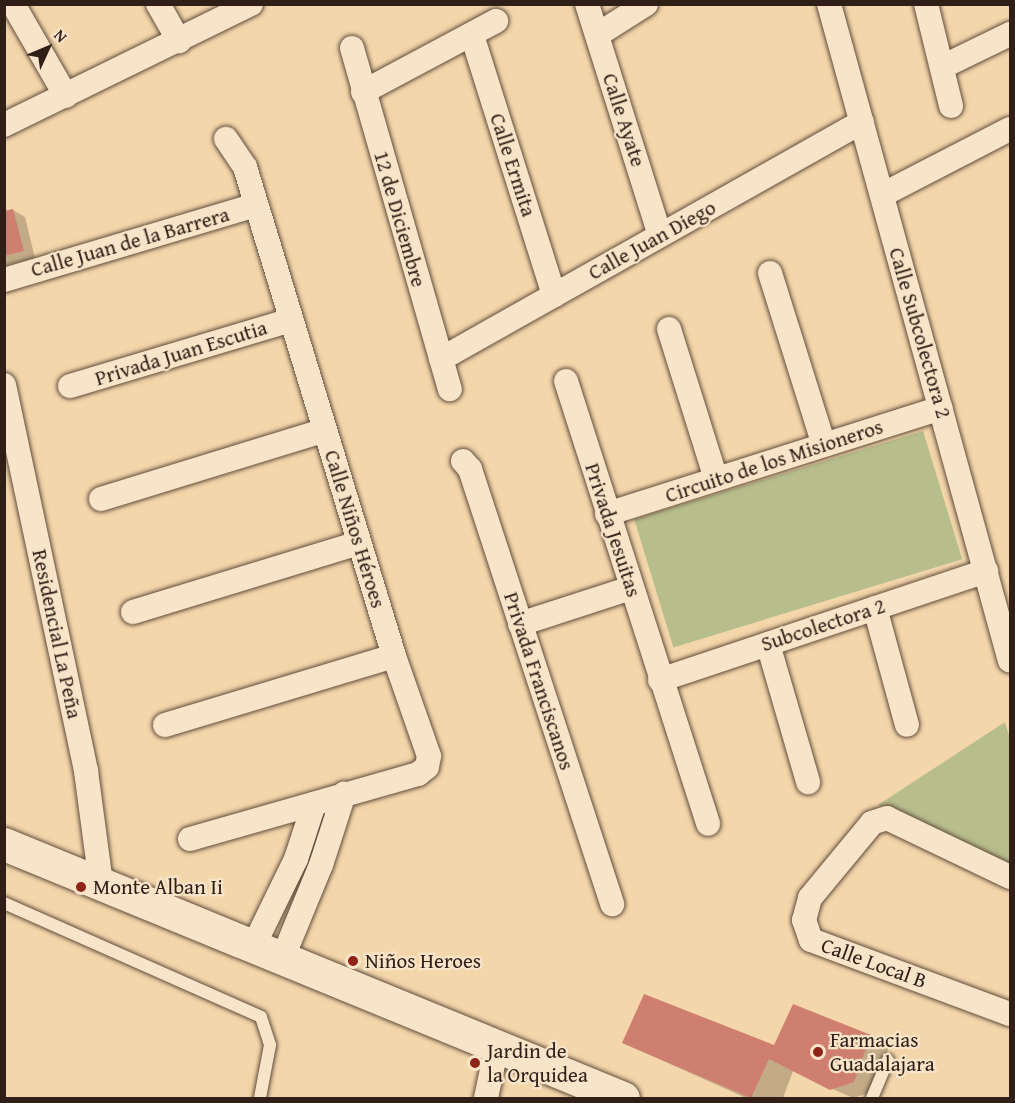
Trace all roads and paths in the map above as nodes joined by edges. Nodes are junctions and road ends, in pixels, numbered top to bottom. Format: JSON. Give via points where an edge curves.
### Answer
{"nodes":[{"id":1,"x":13,"y":4,"type":"edge"},
{"id":2,"x":158,"y":4,"type":"edge"},
{"id":3,"x":251,"y":4,"type":"edge"},
{"id":4,"x":587,"y":4,"type":"edge"},
{"id":5,"x":646,"y":4,"type":"edge"},
{"id":6,"x":829,"y":4,"type":"edge"},
{"id":7,"x":926,"y":4,"type":"edge"},
{"id":8,"x":496,"y":21,"type":"dead end"},
{"id":9,"x":1011,"y":34,"type":"edge"},
{"id":10,"x":472,"y":35,"type":"junction"},
{"id":11,"x":597,"y":35,"type":"junction"},
{"id":12,"x":179,"y":41,"type":"junction"},
{"id":13,"x":352,"y":48,"type":"dead end"},
{"id":14,"x":942,"y":68,"type":"junction"},
{"id":15,"x":363,"y":92,"type":"junction"},
{"id":16,"x":66,"y":96,"type":"junction"},
{"id":17,"x":951,"y":106,"type":"dead end"},
{"id":18,"x":862,"y":122,"type":"junction"},
{"id":19,"x":4,"y":125,"type":"edge"},
{"id":20,"x":1009,"y":136,"type":"edge"},
{"id":21,"x":226,"y":139,"type":"dead end"},
{"id":22,"x":882,"y":195,"type":"junction"},
{"id":23,"x":256,"y":205,"type":"junction"},
{"id":24,"x":660,"y":235,"type":"junction"},
{"id":25,"x":770,"y":273,"type":"dead end"},
{"id":26,"x":4,"y":280,"type":"edge"},
{"id":27,"x":554,"y":295,"type":"junction"},
{"id":28,"x":291,"y":320,"type":"junction"},
{"id":29,"x":669,"y":328,"type":"dead end"},
{"id":30,"x":441,"y":358,"type":"junction"},
{"id":31,"x":566,"y":381,"type":"dead end"},
{"id":32,"x":4,"y":385,"type":"edge"},
{"id":33,"x":70,"y":386,"type":"dead end"},
{"id":34,"x":450,"y":389,"type":"dead end"},
{"id":35,"x":941,"y":408,"type":"junction"},
{"id":36,"x":325,"y":430,"type":"junction"},
{"id":37,"x":824,"y":445,"type":"junction"},
{"id":38,"x":463,"y":461,"type":"dead end"},
{"id":39,"x":716,"y":479,"type":"junction"},
{"id":40,"x":101,"y":499,"type":"dead end"},
{"id":41,"x":608,"y":514,"type":"junction"},
{"id":42,"x":359,"y":543,"type":"junction"},
{"id":43,"x":986,"y":571,"type":"junction"},
{"id":44,"x":631,"y":588,"type":"junction"},
{"id":45,"x":874,"y":608,"type":"junction"},
{"id":46,"x":133,"y":612,"type":"dead end"},
{"id":47,"x":520,"y":624,"type":"junction"},
{"id":48,"x":768,"y":644,"type":"junction"},
{"id":49,"x":394,"y":656,"type":"junction"},
{"id":50,"x":1011,"y":661,"type":"edge"},
{"id":51,"x":660,"y":680,"type":"junction"},
{"id":52,"x":165,"y":725,"type":"dead end"},
{"id":53,"x":907,"y":725,"type":"dead end"},
{"id":54,"x":808,"y":782,"type":"dead end"},
{"id":55,"x":345,"y":794,"type":"junction"},
{"id":56,"x":314,"y":804,"type":"junction"},
{"id":57,"x":708,"y":825,"type":"dead end"},
{"id":58,"x":190,"y":839,"type":"dead end"},
{"id":59,"x":4,"y":844,"type":"edge"},
{"id":60,"x":1011,"y":877,"type":"edge"},
{"id":61,"x":101,"y":884,"type":"junction"},
{"id":62,"x":4,"y":903,"type":"edge"},
{"id":63,"x":612,"y":904,"type":"dead end"},
{"id":64,"x":268,"y":951,"type":"junction"},
{"id":65,"x":1011,"y":1014,"type":"edge"},
{"id":66,"x":497,"y":1046,"type":"junction"},
{"id":67,"x":888,"y":1060,"type":"dead end"},
{"id":68,"x":260,"y":1098,"type":"edge"},
{"id":69,"x":486,"y":1098,"type":"edge"},
{"id":70,"x":623,"y":1098,"type":"edge"},
{"id":71,"x":872,"y":1098,"type":"edge"}],
"edges":[{"from":1,"to":16,"type":"street"},
{"from":2,"to":12,"type":"street"},
{"from":3,"to":12,"type":"street"},
{"from":4,"to":11,"type":"street","name":"Calle Ayate"},
{"from":5,"to":11,"type":"street"},
{"from":6,"to":18,"type":"street","name":"Calle Subcolectora 2"},
{"from":7,"to":14,"type":"street"},
{"from":8,"to":10,"type":"street"},
{"from":9,"to":14,"type":"street"},
{"from":10,"to":15,"type":"street"},
{"from":10,"to":27,"type":"street","name":"Calle Ermita"},
{"from":11,"to":24,"type":"street","name":"Calle Ayate"},
{"from":12,"to":16,"type":"street"},
{"from":13,"to":15,"type":"street","name":"12 de Diciembre"},
{"from":14,"to":17,"type":"street"},
{"from":15,"to":30,"type":"street","name":"12 de Diciembre"},
{"from":16,"to":19,"type":"street"},
{"from":18,"to":22,"type":"street","name":"Calle Subcolectora 2"},
{"from":18,"to":24,"type":"street","name":"Calle Juan Diego"},
{"from":20,"to":22,"type":"street"},
{"from":21,"to":23,"type":"street","name":"Calle Niños Héroes","via":[[244,167]]},
{"from":22,"to":35,"type":"street","name":"Calle Subcolectora 2"},
{"from":23,"to":26,"type":"street","name":"Calle Juan de la Barrera"},
{"from":23,"to":28,"type":"street","name":"Calle Niños Héroes"},
{"from":24,"to":27,"type":"street","name":"Calle Juan Diego"},
{"from":25,"to":37,"type":"street"},
{"from":27,"to":30,"type":"street","name":"Calle Juan Diego"},
{"from":28,"to":33,"type":"street","name":"Privada Juan Escutia"},
{"from":28,"to":36,"type":"street","name":"Calle Niños Héroes"},
{"from":29,"to":39,"type":"street"},
{"from":30,"to":34,"type":"street","name":"12 de Diciembre"},
{"from":31,"to":41,"type":"street","name":"Privada Jesuitas"},
{"from":32,"to":61,"type":"street","name":"Residencial La Peña","via":[[86,771]]},
{"from":35,"to":37,"type":"street","name":"Circuito de los Misioneros"},
{"from":35,"to":43,"type":"street","name":"Calle Subcolectora 2"},
{"from":36,"to":40,"type":"street"},
{"from":36,"to":42,"type":"street","name":"Calle Niños Héroes"},
{"from":37,"to":39,"type":"street","name":"Circuito de los Misioneros"},
{"from":38,"to":47,"type":"street","name":"Privada Franciscanos","via":[[470,469]]},
{"from":39,"to":41,"type":"street","name":"Circuito de los Misioneros"},
{"from":41,"to":44,"type":"street","name":"Privada Jesuitas"},
{"from":42,"to":46,"type":"street"},
{"from":42,"to":49,"type":"street","name":"Calle Niños Héroes"},
{"from":43,"to":45,"type":"street","name":"Subcolectora 2"},
{"from":43,"to":50,"type":"street","name":"Calle Subcolectora 2"},
{"from":44,"to":47,"type":"street"},
{"from":44,"to":51,"type":"street","name":"Privada Jesuitas"},
{"from":45,"to":48,"type":"street","name":"Subcolectora 2"},
{"from":45,"to":53,"type":"street"},
{"from":47,"to":63,"type":"street","name":"Privada Franciscanos"},
{"from":48,"to":51,"type":"street","name":"Subcolectora 2"},
{"from":48,"to":54,"type":"street"},
{"from":49,"to":52,"type":"street"},
{"from":49,"to":55,"type":"street","name":"Calle Niños Héroes","via":[[429,756],[428,767],[418,774]]},
{"from":51,"to":57,"type":"street","name":"Privada Jesuitas"},
{"from":55,"to":56,"type":"street","name":"Calle Niños Héroes"},
{"from":55,"to":64,"type":"street","via":[[321,865]]},
{"from":56,"to":58,"type":"street","name":"Calle Niños Héroes"},
{"from":56,"to":64,"type":"street"},
{"from":59,"to":61,"type":"street"},
{"from":60,"to":65,"type":"street","name":"Calle Local B","via":[[887,818],[872,823],[817,890],[804,920],[811,940]]},
{"from":61,"to":64,"type":"street"},
{"from":62,"to":68,"type":"lane","via":[[261,1017],[270,1045]]},
{"from":64,"to":66,"type":"street"},
{"from":66,"to":69,"type":"street"},
{"from":66,"to":70,"type":"street"},
{"from":67,"to":71,"type":"lane"}]}
